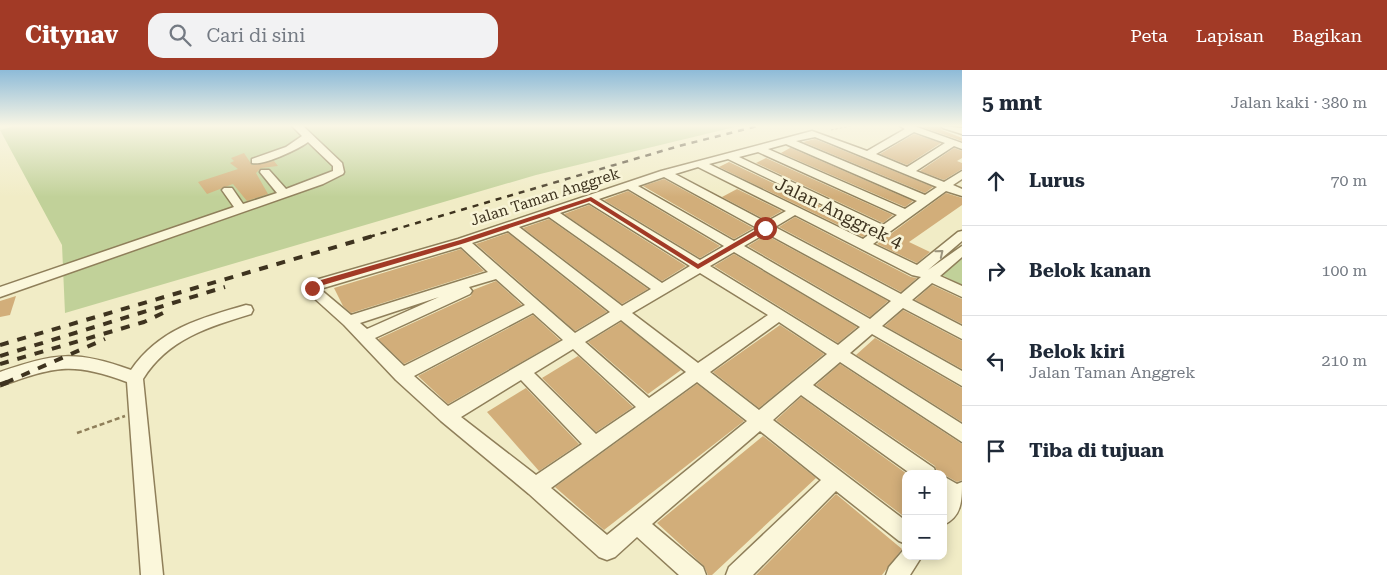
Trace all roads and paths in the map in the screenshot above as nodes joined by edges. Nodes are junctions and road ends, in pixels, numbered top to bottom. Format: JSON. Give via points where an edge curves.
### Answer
{"nodes":[{"id":1,"x":286,"y":150,"type":"edge"},
{"id":2,"x":322,"y":150,"type":"edge"},
{"id":3,"x":753,"y":150,"type":"edge"},
{"id":4,"x":762,"y":150,"type":"edge"},
{"id":5,"x":807,"y":150,"type":"edge"},
{"id":6,"x":854,"y":150,"type":"edge"},
{"id":7,"x":875,"y":150,"type":"edge"},
{"id":8,"x":947,"y":150,"type":"edge"},
{"id":9,"x":867,"y":155,"type":"junction"},
{"id":10,"x":731,"y":157,"type":"junction"},
{"id":11,"x":256,"y":161,"type":"dead end"},
{"id":12,"x":702,"y":165,"type":"junction"},
{"id":13,"x":908,"y":171,"type":"junction"},
{"id":14,"x":265,"y":172,"type":"dead end"},
{"id":15,"x":665,"y":173,"type":"junction"},
{"id":16,"x":962,"y":174,"type":"edge"},
{"id":17,"x":630,"y":186,"type":"junction"},
{"id":18,"x":946,"y":186,"type":"junction"},
{"id":19,"x":228,"y":190,"type":"dead end"},
{"id":20,"x":962,"y":193,"type":"edge"},
{"id":21,"x":284,"y":194,"type":"junction"},
{"id":22,"x":591,"y":199,"type":"junction"},
{"id":23,"x":926,"y":200,"type":"junction"},
{"id":24,"x":241,"y":209,"type":"junction"},
{"id":25,"x":794,"y":211,"type":"junction"},
{"id":26,"x":552,"y":212,"type":"junction"},
{"id":27,"x":906,"y":214,"type":"junction"},
{"id":28,"x":508,"y":225,"type":"junction"},
{"id":29,"x":765,"y":228,"type":"junction"},
{"id":30,"x":884,"y":230,"type":"junction"},
{"id":31,"x":962,"y":235,"type":"edge"},
{"id":32,"x":463,"y":242,"type":"junction"},
{"id":33,"x":863,"y":245,"type":"junction"},
{"id":34,"x":733,"y":246,"type":"junction"},
{"id":35,"x":962,"y":250,"type":"edge"},
{"id":36,"x":698,"y":267,"type":"junction"},
{"id":37,"x":498,"y":273,"type":"junction"},
{"id":38,"x":923,"y":275,"type":"junction"},
{"id":39,"x":482,"y":279,"type":"junction"},
{"id":40,"x":661,"y":289,"type":"junction"},
{"id":41,"x":0,"y":292,"type":"edge"},
{"id":42,"x":962,"y":292,"type":"edge"},
{"id":43,"x":902,"y":301,"type":"junction"},
{"id":44,"x":535,"y":306,"type":"junction"},
{"id":45,"x":246,"y":310,"type":"dead end"},
{"id":46,"x":619,"y":313,"type":"junction"},
{"id":47,"x":779,"y":315,"type":"junction"},
{"id":48,"x":349,"y":321,"type":"junction"},
{"id":49,"x":871,"y":326,"type":"junction"},
{"id":50,"x":962,"y":333,"type":"edge"},
{"id":51,"x":364,"y":337,"type":"junction"},
{"id":52,"x":573,"y":340,"type":"junction"},
{"id":53,"x":839,"y":354,"type":"junction"},
{"id":54,"x":522,"y":370,"type":"junction"},
{"id":55,"x":696,"y":373,"type":"junction"},
{"id":56,"x":402,"y":375,"type":"junction"},
{"id":57,"x":135,"y":378,"type":"junction"},
{"id":58,"x":0,"y":379,"type":"edge"},
{"id":59,"x":962,"y":379,"type":"edge"},
{"id":60,"x":801,"y":386,"type":"junction"},
{"id":61,"x":648,"y":407,"type":"junction"},
{"id":62,"x":139,"y":411,"type":"junction"},
{"id":63,"x":446,"y":416,"type":"junction"},
{"id":64,"x":759,"y":421,"type":"junction"},
{"id":65,"x":77,"y":434,"type":"dead end"},
{"id":66,"x":962,"y":434,"type":"edge"},
{"id":67,"x":595,"y":444,"type":"junction"},
{"id":68,"x":921,"y":470,"type":"edge"},
{"id":69,"x":836,"y":478,"type":"junction"},
{"id":70,"x":536,"y":487,"type":"junction"},
{"id":71,"x":954,"y":490,"type":"edge"},
{"id":72,"x":947,"y":506,"type":"edge"},
{"id":73,"x":637,"y":524,"type":"junction"},
{"id":74,"x":902,"y":531,"type":"edge"},
{"id":75,"x":909,"y":560,"type":"edge"},
{"id":76,"x":152,"y":575,"type":"edge"},
{"id":77,"x":695,"y":575,"type":"edge"},
{"id":78,"x":736,"y":575,"type":"edge"},
{"id":79,"x":897,"y":575,"type":"edge"}],
"edges":[{"from":1,"to":11,"type":"street"},
{"from":2,"to":21,"type":"street","via":[[338,165],[339,172]]},
{"from":3,"to":10,"type":"street","name":"Jalan Taman Anggrek"},
{"from":4,"to":27,"type":"street"},
{"from":5,"to":23,"type":"street"},
{"from":6,"to":9,"type":"street"},
{"from":7,"to":9,"type":"street"},
{"from":8,"to":13,"type":"street"},
{"from":9,"to":13,"type":"street"},
{"from":10,"to":12,"type":"street","name":"Jalan Taman Anggrek"},
{"from":10,"to":30,"type":"street"},
{"from":12,"to":15,"type":"street","name":"Jalan Taman Anggrek"},
{"from":12,"to":25,"type":"street","name":"Jalan Anggrek 4"},
{"from":13,"to":18,"type":"street"},
{"from":14,"to":21,"type":"street"},
{"from":15,"to":17,"type":"street","name":"Jalan Taman Anggrek"},
{"from":15,"to":29,"type":"street"},
{"from":16,"to":18,"type":"street"},
{"from":17,"to":22,"type":"street","name":"Jalan Taman Anggrek"},
{"from":17,"to":34,"type":"street"},
{"from":18,"to":20,"type":"street"},
{"from":18,"to":23,"type":"street"},
{"from":19,"to":24,"type":"street"},
{"from":21,"to":24,"type":"street"},
{"from":22,"to":26,"type":"street","name":"Jalan Taman Anggrek"},
{"from":22,"to":36,"type":"street"},
{"from":23,"to":27,"type":"street"},
{"from":24,"to":41,"type":"street"},
{"from":25,"to":29,"type":"street"},
{"from":25,"to":33,"type":"street","name":"Jalan Anggrek 4"},
{"from":26,"to":28,"type":"street","name":"Jalan Taman Anggrek"},
{"from":26,"to":40,"type":"street"},
{"from":27,"to":30,"type":"street"},
{"from":28,"to":32,"type":"street","name":"Jalan Taman Anggrek"},
{"from":28,"to":46,"type":"street"},
{"from":29,"to":34,"type":"street"},
{"from":29,"to":43,"type":"street"},
{"from":30,"to":33,"type":"street"},
{"from":38,"to":31,"type":"street","one_way":true},
{"from":32,"to":37,"type":"street"},
{"from":32,"to":48,"type":"street","name":"Jalan Taman Anggrek","via":[[317,284],[312,291]]},
{"from":33,"to":38,"type":"street","name":"Jalan Anggrek 4"},
{"from":34,"to":36,"type":"street"},
{"from":34,"to":49,"type":"street"},
{"from":35,"to":38,"type":"street"},
{"from":36,"to":40,"type":"street"},
{"from":36,"to":47,"type":"street"},
{"from":37,"to":39,"type":"street"},
{"from":37,"to":44,"type":"street"},
{"from":38,"to":42,"type":"street","name":"Jalan Anggrek 4"},
{"from":38,"to":43,"type":"street"},
{"from":39,"to":48,"type":"street"},
{"from":39,"to":51,"type":"street","via":[[452,297]]},
{"from":40,"to":46,"type":"street"},
{"from":43,"to":49,"type":"street"},
{"from":43,"to":50,"type":"street"},
{"from":44,"to":52,"type":"street"},
{"from":44,"to":56,"type":"street"},
{"from":45,"to":57,"type":"street","via":[[185,330],[145,359]]},
{"from":46,"to":52,"type":"street"},
{"from":46,"to":55,"type":"street"},
{"from":47,"to":53,"type":"street"},
{"from":47,"to":55,"type":"street"},
{"from":48,"to":51,"type":"street"},
{"from":49,"to":53,"type":"street"},
{"from":49,"to":59,"type":"street"},
{"from":51,"to":56,"type":"street"},
{"from":52,"to":54,"type":"street"},
{"from":52,"to":61,"type":"street"},
{"from":53,"to":60,"type":"street"},
{"from":53,"to":66,"type":"street"},
{"from":54,"to":63,"type":"street"},
{"from":54,"to":67,"type":"street"},
{"from":55,"to":61,"type":"street"},
{"from":55,"to":64,"type":"street"},
{"from":56,"to":63,"type":"street"},
{"from":57,"to":58,"type":"street","via":[[77,361],[55,362]]},
{"from":57,"to":62,"type":"street"},
{"from":60,"to":64,"type":"street"},
{"from":60,"to":68,"type":"street"},
{"from":61,"to":67,"type":"street"},
{"from":62,"to":65,"type":"path"},
{"from":62,"to":76,"type":"street"},
{"from":63,"to":70,"type":"street"},
{"from":64,"to":69,"type":"street"},
{"from":64,"to":73,"type":"street"},
{"from":67,"to":70,"type":"street"},
{"from":69,"to":74,"type":"street"},
{"from":69,"to":78,"type":"street"},
{"from":70,"to":73,"type":"street","via":[[607,549]]},
{"from":71,"to":72,"type":"street"},
{"from":73,"to":77,"type":"street"},
{"from":75,"to":79,"type":"street"}]}
